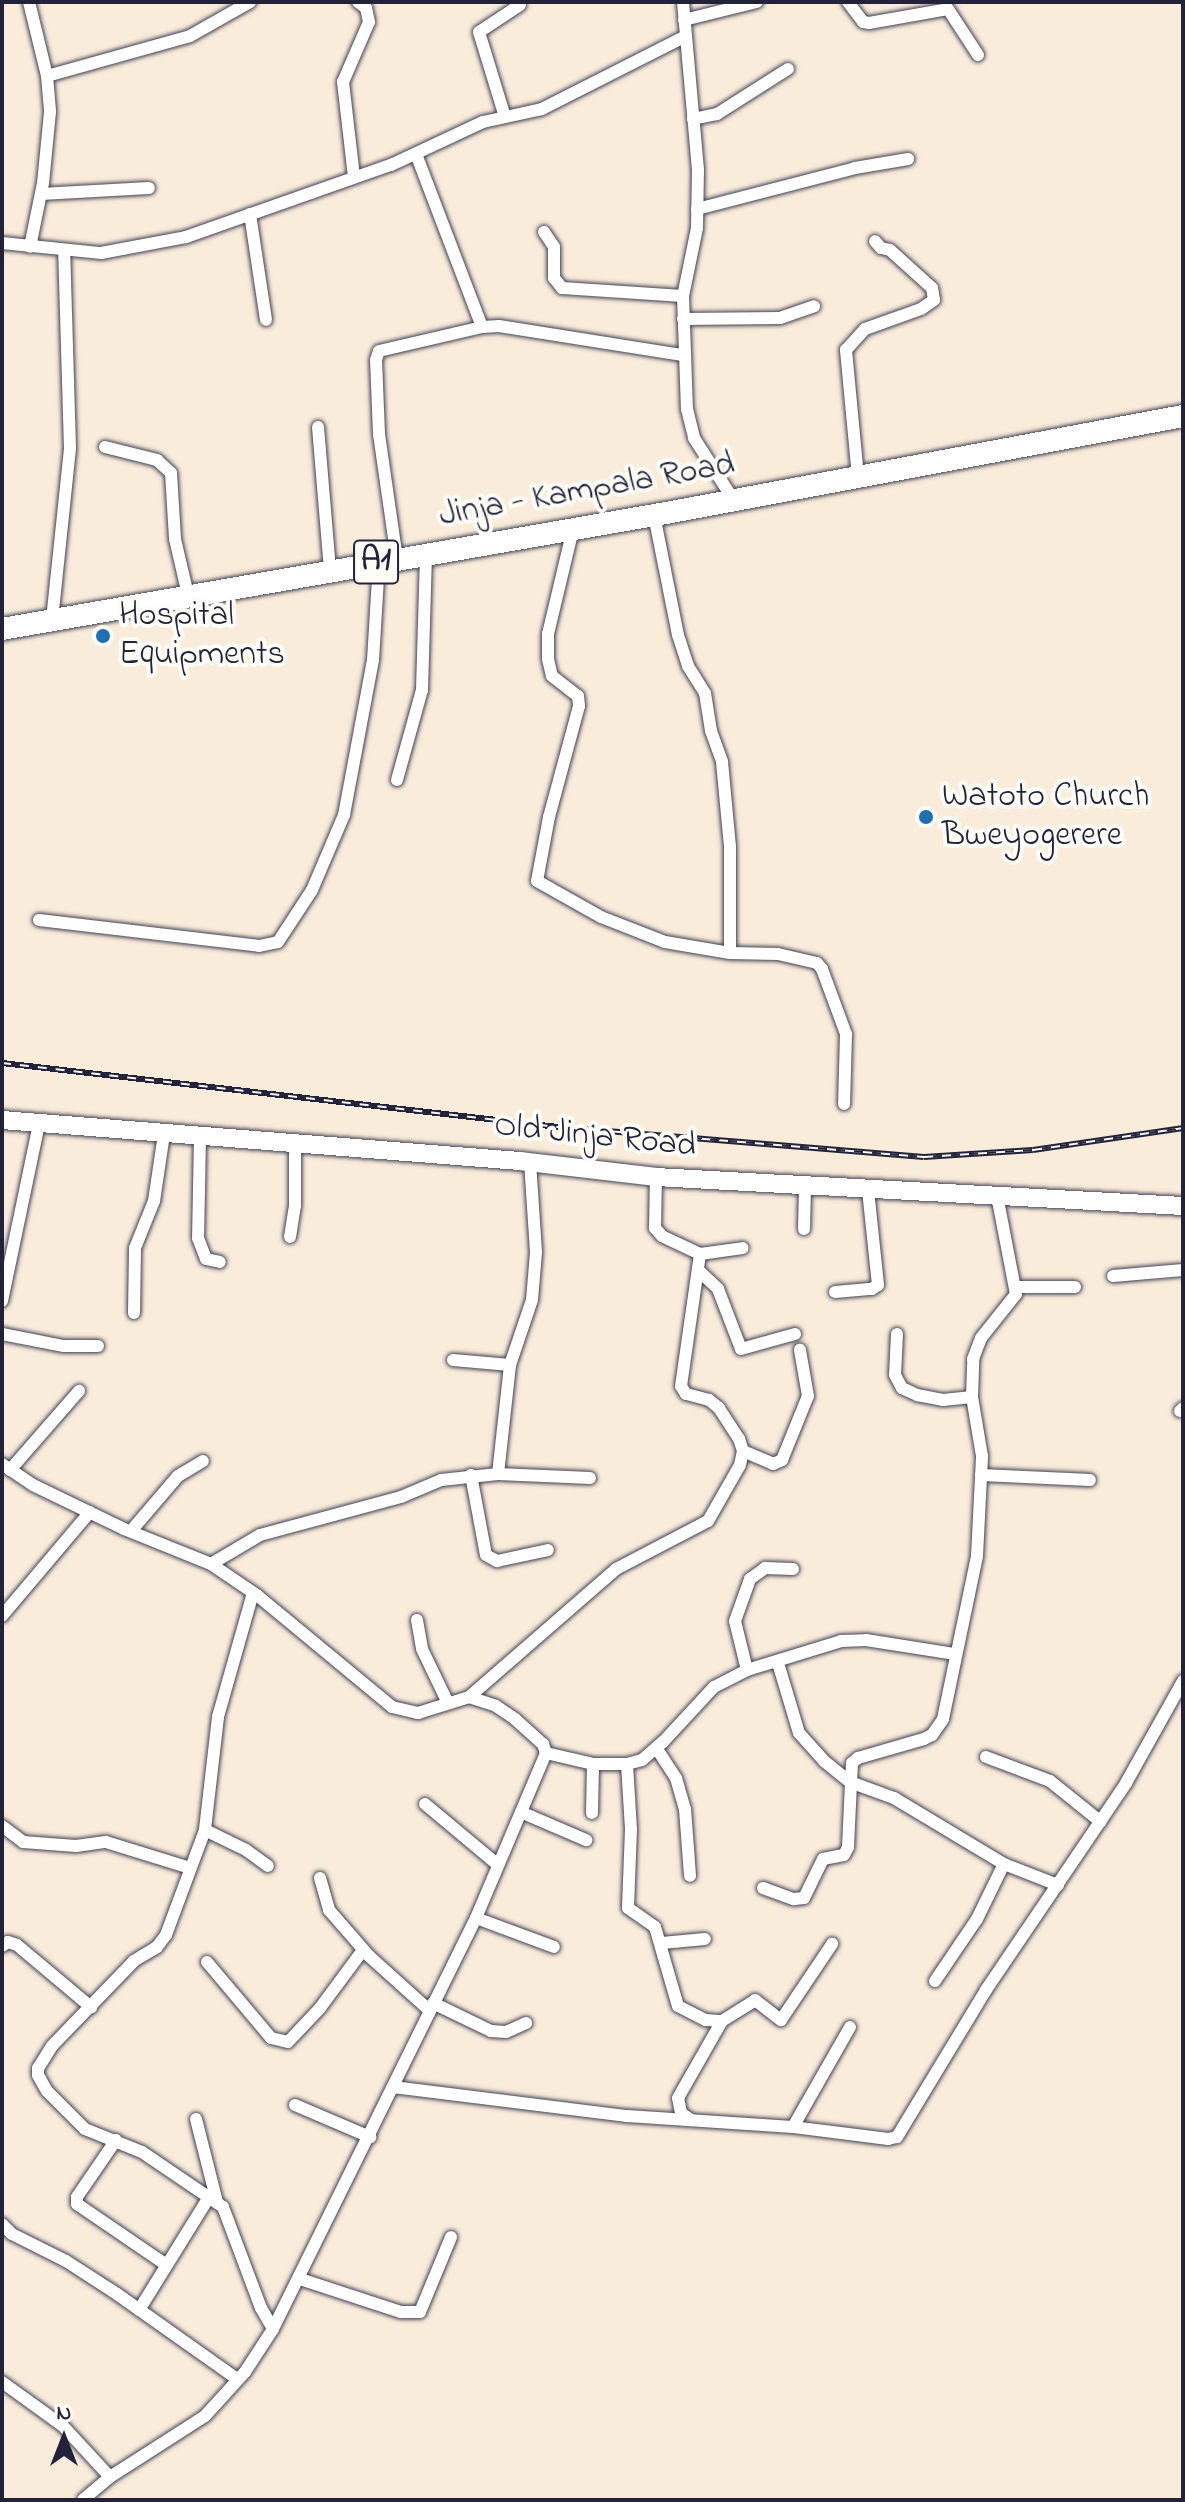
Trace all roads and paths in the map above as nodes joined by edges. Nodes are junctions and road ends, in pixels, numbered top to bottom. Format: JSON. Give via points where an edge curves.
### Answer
{"nodes":[{"id":1,"x":29,"y":2,"type":"edge"},
{"id":2,"x":250,"y":2,"type":"edge"},
{"id":3,"x":358,"y":2,"type":"edge"},
{"id":4,"x":683,"y":2,"type":"edge"},
{"id":5,"x":757,"y":2,"type":"edge"},
{"id":6,"x":848,"y":2,"type":"edge"},
{"id":7,"x":520,"y":5,"type":"dead end"},
{"id":8,"x":684,"y":20,"type":"junction"},
{"id":9,"x":684,"y":37,"type":"junction"},
{"id":10,"x":978,"y":55,"type":"dead end"},
{"id":11,"x":788,"y":69,"type":"dead end"},
{"id":12,"x":47,"y":76,"type":"junction"},
{"id":13,"x":505,"y":117,"type":"junction"},
{"id":14,"x":693,"y":119,"type":"junction"},
{"id":15,"x":416,"y":154,"type":"junction"},
{"id":16,"x":908,"y":159,"type":"dead end"},
{"id":17,"x":354,"y":177,"type":"junction"},
{"id":18,"x":149,"y":188,"type":"dead end"},
{"id":19,"x":41,"y":194,"type":"junction"},
{"id":20,"x":697,"y":209,"type":"junction"},
{"id":21,"x":250,"y":214,"type":"junction"},
{"id":22,"x":544,"y":232,"type":"dead end"},
{"id":23,"x":875,"y":241,"type":"dead end"},
{"id":24,"x":2,"y":243,"type":"edge"},
{"id":25,"x":30,"y":247,"type":"junction"},
{"id":26,"x":64,"y":250,"type":"junction"},
{"id":27,"x":683,"y":296,"type":"junction"},
{"id":28,"x":814,"y":306,"type":"dead end"},
{"id":29,"x":683,"y":319,"type":"junction"},
{"id":30,"x":266,"y":320,"type":"dead end"},
{"id":31,"x":482,"y":327,"type":"junction"},
{"id":32,"x":683,"y":355,"type":"junction"},
{"id":33,"x":1183,"y":416,"type":"edge"},
{"id":34,"x":318,"y":427,"type":"dead end"},
{"id":35,"x":105,"y":447,"type":"dead end"},
{"id":36,"x":858,"y":477,"type":"junction"},
{"id":37,"x":733,"y":499,"type":"junction"},
{"id":38,"x":654,"y":515,"type":"junction"},
{"id":39,"x":573,"y":529,"type":"junction"},
{"id":40,"x":426,"y":554,"type":"junction"},
{"id":41,"x":388,"y":560,"type":"junction"},
{"id":42,"x":330,"y":570,"type":"junction"},
{"id":43,"x":188,"y":595,"type":"junction"},
{"id":44,"x":52,"y":620,"type":"junction"},
{"id":45,"x":2,"y":629,"type":"edge"},
{"id":46,"x":397,"y":780,"type":"dead end"},
{"id":47,"x":39,"y":920,"type":"dead end"},
{"id":48,"x":730,"y":953,"type":"junction"},
{"id":49,"x":844,"y":1104,"type":"dead end"},
{"id":50,"x":2,"y":1120,"type":"edge"},
{"id":51,"x":39,"y":1124,"type":"junction"},
{"id":52,"x":164,"y":1134,"type":"junction"},
{"id":53,"x":200,"y":1137,"type":"junction"},
{"id":54,"x":295,"y":1145,"type":"junction"},
{"id":55,"x":530,"y":1162,"type":"junction"},
{"id":56,"x":656,"y":1177,"type":"junction"},
{"id":57,"x":805,"y":1187,"type":"junction"},
{"id":58,"x":868,"y":1190,"type":"junction"},
{"id":59,"x":997,"y":1195,"type":"junction"},
{"id":60,"x":1183,"y":1206,"type":"edge"},
{"id":61,"x":804,"y":1229,"type":"dead end"},
{"id":62,"x":290,"y":1237,"type":"dead end"},
{"id":63,"x":743,"y":1248,"type":"dead end"},
{"id":64,"x":700,"y":1254,"type":"junction"},
{"id":65,"x":220,"y":1262,"type":"dead end"},
{"id":66,"x":1183,"y":1270,"type":"edge"},
{"id":67,"x":699,"y":1271,"type":"junction"},
{"id":68,"x":1113,"y":1276,"type":"dead end"},
{"id":69,"x":1016,"y":1287,"type":"junction"},
{"id":70,"x":1075,"y":1287,"type":"dead end"},
{"id":71,"x":835,"y":1292,"type":"dead end"},
{"id":72,"x":2,"y":1301,"type":"edge"},
{"id":73,"x":134,"y":1313,"type":"dead end"},
{"id":74,"x":2,"y":1334,"type":"edge"},
{"id":75,"x":795,"y":1334,"type":"dead end"},
{"id":76,"x":897,"y":1334,"type":"dead end"},
{"id":77,"x":98,"y":1346,"type":"dead end"},
{"id":78,"x":800,"y":1350,"type":"dead end"},
{"id":79,"x":453,"y":1360,"type":"dead end"},
{"id":80,"x":510,"y":1365,"type":"junction"},
{"id":81,"x":79,"y":1391,"type":"dead end"},
{"id":82,"x":972,"y":1397,"type":"junction"},
{"id":83,"x":743,"y":1451,"type":"junction"},
{"id":84,"x":203,"y":1461,"type":"dead end"},
{"id":85,"x":6,"y":1467,"type":"edge"},
{"id":86,"x":498,"y":1474,"type":"junction"},
{"id":87,"x":471,"y":1475,"type":"junction"},
{"id":88,"x":981,"y":1475,"type":"junction"},
{"id":89,"x":590,"y":1478,"type":"dead end"},
{"id":90,"x":1090,"y":1480,"type":"dead end"},
{"id":91,"x":90,"y":1512,"type":"junction"},
{"id":92,"x":131,"y":1531,"type":"junction"},
{"id":93,"x":548,"y":1550,"type":"dead end"},
{"id":94,"x":211,"y":1564,"type":"junction"},
{"id":95,"x":793,"y":1569,"type":"dead end"},
{"id":96,"x":253,"y":1593,"type":"junction"},
{"id":97,"x":2,"y":1616,"type":"edge"},
{"id":98,"x":417,"y":1620,"type":"dead end"},
{"id":99,"x":954,"y":1654,"type":"junction"},
{"id":100,"x":778,"y":1663,"type":"junction"},
{"id":101,"x":747,"y":1670,"type":"junction"},
{"id":102,"x":1183,"y":1681,"type":"edge"},
{"id":103,"x":469,"y":1697,"type":"junction"},
{"id":104,"x":448,"y":1703,"type":"junction"},
{"id":105,"x":657,"y":1749,"type":"junction"},
{"id":106,"x":546,"y":1753,"type":"junction"},
{"id":107,"x":986,"y":1757,"type":"dead end"},
{"id":108,"x":593,"y":1764,"type":"junction"},
{"id":109,"x":627,"y":1764,"type":"junction"},
{"id":110,"x":850,"y":1782,"type":"junction"},
{"id":111,"x":425,"y":1804,"type":"dead end"},
{"id":112,"x":523,"y":1813,"type":"junction"},
{"id":113,"x":592,"y":1813,"type":"dead end"},
{"id":114,"x":1101,"y":1822,"type":"junction"},
{"id":115,"x":2,"y":1826,"type":"edge"},
{"id":116,"x":205,"y":1830,"type":"junction"},
{"id":117,"x":586,"y":1840,"type":"dead end"},
{"id":118,"x":1004,"y":1864,"type":"junction"},
{"id":119,"x":498,"y":1865,"type":"junction"},
{"id":120,"x":268,"y":1866,"type":"dead end"},
{"id":121,"x":190,"y":1868,"type":"junction"},
{"id":122,"x":690,"y":1876,"type":"dead end"},
{"id":123,"x":320,"y":1878,"type":"dead end"},
{"id":124,"x":1058,"y":1885,"type":"junction"},
{"id":125,"x":763,"y":1888,"type":"dead end"},
{"id":126,"x":476,"y":1918,"type":"junction"},
{"id":127,"x":705,"y":1939,"type":"dead end"},
{"id":128,"x":662,"y":1943,"type":"junction"},
{"id":129,"x":832,"y":1944,"type":"dead end"},
{"id":130,"x":2,"y":1946,"type":"edge"},
{"id":131,"x":554,"y":1947,"type":"dead end"},
{"id":132,"x":363,"y":1950,"type":"junction"},
{"id":133,"x":207,"y":1962,"type":"dead end"},
{"id":134,"x":935,"y":1981,"type":"dead end"},
{"id":135,"x":91,"y":2007,"type":"junction"},
{"id":136,"x":431,"y":2007,"type":"junction"},
{"id":137,"x":722,"y":2021,"type":"junction"},
{"id":138,"x":526,"y":2023,"type":"dead end"},
{"id":139,"x":850,"y":2027,"type":"dead end"},
{"id":140,"x":393,"y":2087,"type":"junction"},
{"id":141,"x":295,"y":2105,"type":"dead end"},
{"id":142,"x":196,"y":2119,"type":"dead end"},
{"id":143,"x":691,"y":2120,"type":"junction"},
{"id":144,"x":793,"y":2127,"type":"junction"},
{"id":145,"x":370,"y":2137,"type":"junction"},
{"id":146,"x":116,"y":2140,"type":"junction"},
{"id":147,"x":213,"y":2200,"type":"junction"},
{"id":148,"x":2,"y":2224,"type":"edge"},
{"id":149,"x":451,"y":2237,"type":"dead end"},
{"id":150,"x":165,"y":2264,"type":"junction"},
{"id":151,"x":300,"y":2279,"type":"junction"},
{"id":152,"x":139,"y":2310,"type":"junction"},
{"id":153,"x":273,"y":2329,"type":"junction"},
{"id":154,"x":237,"y":2379,"type":"junction"},
{"id":155,"x":2,"y":2382,"type":"edge"},
{"id":156,"x":110,"y":2477,"type":"junction"},
{"id":157,"x":83,"y":2500,"type":"edge"}],
"edges":[{"from":1,"to":12,"type":"street"},
{"from":2,"to":12,"type":"street","via":[[190,36]]},
{"from":3,"to":17,"type":"street","via":[[369,22],[343,82]]},
{"from":4,"to":8,"type":"street"},
{"from":5,"to":8,"type":"street"},
{"from":6,"to":10,"type":"street","via":[[869,23],[948,9]]},
{"from":7,"to":13,"type":"street","via":[[479,32]]},
{"from":8,"to":9,"type":"street"},
{"from":9,"to":13,"type":"street","via":[[558,102]]},
{"from":9,"to":14,"type":"street"},
{"from":11,"to":14,"type":"street","via":[[717,114]]},
{"from":12,"to":19,"type":"street","via":[[49,135]]},
{"from":13,"to":15,"type":"street"},
{"from":14,"to":20,"type":"street"},
{"from":15,"to":17,"type":"street"},
{"from":15,"to":31,"type":"street"},
{"from":16,"to":20,"type":"street"},
{"from":17,"to":21,"type":"street"},
{"from":18,"to":19,"type":"street"},
{"from":19,"to":25,"type":"street"},
{"from":20,"to":27,"type":"street"},
{"from":21,"to":26,"type":"street","via":[[186,237],[101,253]]},
{"from":21,"to":30,"type":"street"},
{"from":22,"to":27,"type":"street","via":[[554,247],[554,278],[562,288]]},
{"from":23,"to":36,"type":"street","via":[[932,288],[934,300],[865,329],[846,350]]},
{"from":24,"to":25,"type":"street"},
{"from":25,"to":26,"type":"street"},
{"from":26,"to":44,"type":"street","via":[[70,448]]},
{"from":27,"to":29,"type":"street"},
{"from":28,"to":29,"type":"street","via":[[780,318]]},
{"from":29,"to":32,"type":"street"},
{"from":31,"to":32,"type":"street"},
{"from":31,"to":41,"type":"street","via":[[388,347],[377,354]]},
{"from":32,"to":37,"type":"street","via":[[689,425]]},
{"from":33,"to":36,"type":"highway","name":"Jinja - Kampala Road","number":"A1"},
{"from":34,"to":42,"type":"street"},
{"from":35,"to":43,"type":"street","via":[[157,460],[171,473],[175,539]]},
{"from":36,"to":37,"type":"highway","name":"Jinja - Kampala Road","number":"A1"},
{"from":37,"to":38,"type":"highway","name":"Jinja - Kampala Road","number":"A1"},
{"from":38,"to":39,"type":"highway","name":"Jinja - Kampala Road","number":"A1"},
{"from":38,"to":48,"type":"street","via":[[678,635],[688,666],[705,693],[722,762],[730,847]]},
{"from":39,"to":40,"type":"highway","name":"Jinja - Kampala Road","number":"A1"},
{"from":39,"to":48,"type":"street","via":[[548,649],[552,676],[578,696],[579,706],[537,881],[601,917],[654,938]]},
{"from":40,"to":41,"type":"highway","name":"Jinja - Kampala Road","number":"A1"},
{"from":40,"to":46,"type":"street","via":[[422,690]]},
{"from":41,"to":42,"type":"highway","name":"Jinja - Kampala Road","number":"A1"},
{"from":41,"to":47,"type":"street","via":[[347,803],[312,890],[278,942],[259,946]]},
{"from":42,"to":43,"type":"highway","name":"Jinja - Kampala Road","number":"A1"},
{"from":43,"to":44,"type":"highway","name":"Jinja - Kampala Road","number":"A1"},
{"from":44,"to":45,"type":"highway","name":"Jinja - Kampala Road","number":"A1"},
{"from":48,"to":49,"type":"street","via":[[778,954],[810,960],[822,969],[846,1034]]},
{"from":50,"to":51,"type":"main road","name":"Old Jinja Road"},
{"from":51,"to":52,"type":"main road","name":"Old Jinja Road"},
{"from":51,"to":72,"type":"street"},
{"from":52,"to":53,"type":"main road","name":"Old Jinja Road"},
{"from":52,"to":73,"type":"street","via":[[154,1201],[135,1248]]},
{"from":53,"to":54,"type":"main road","name":"Old Jinja Road"},
{"from":53,"to":65,"type":"street","via":[[198,1238],[206,1259]]},
{"from":54,"to":55,"type":"main road","name":"Old Jinja Road"},
{"from":54,"to":62,"type":"street"},
{"from":55,"to":56,"type":"main road","name":"Old Jinja Road"},
{"from":55,"to":80,"type":"street","via":[[536,1252],[532,1300]]},
{"from":56,"to":57,"type":"main road","name":"Old Jinja Road"},
{"from":56,"to":64,"type":"street","via":[[655,1228]]},
{"from":57,"to":58,"type":"main road","name":"Old Jinja Road"},
{"from":57,"to":61,"type":"street"},
{"from":58,"to":59,"type":"main road","name":"Old Jinja Road"},
{"from":58,"to":71,"type":"street","via":[[878,1285]]},
{"from":59,"to":60,"type":"main road","name":"Old Jinja Road"},
{"from":59,"to":69,"type":"street"},
{"from":63,"to":64,"type":"street"},
{"from":64,"to":67,"type":"street"},
{"from":66,"to":68,"type":"street"},
{"from":67,"to":75,"type":"street","via":[[718,1289],[741,1349]]},
{"from":67,"to":83,"type":"street","via":[[681,1386],[686,1394],[715,1403]]},
{"from":69,"to":70,"type":"street"},
{"from":69,"to":82,"type":"street","via":[[976,1348]]},
{"from":74,"to":77,"type":"street","via":[[72,1347]]},
{"from":76,"to":82,"type":"street","via":[[895,1375],[902,1388],[943,1400]]},
{"from":78,"to":83,"type":"street","via":[[808,1396],[782,1460],[773,1464]]},
{"from":79,"to":80,"type":"street"},
{"from":80,"to":86,"type":"street"},
{"from":81,"to":85,"type":"street"},
{"from":82,"to":88,"type":"street"},
{"from":83,"to":103,"type":"street","via":[[708,1521],[616,1569]]},
{"from":84,"to":92,"type":"street","via":[[178,1476]]},
{"from":85,"to":91,"type":"street"},
{"from":86,"to":87,"type":"street"},
{"from":86,"to":89,"type":"street"},
{"from":87,"to":93,"type":"street","via":[[486,1555],[497,1561]]},
{"from":87,"to":94,"type":"street","via":[[260,1535]]},
{"from":88,"to":90,"type":"street"},
{"from":88,"to":99,"type":"street","via":[[973,1582]]},
{"from":91,"to":92,"type":"street"},
{"from":91,"to":97,"type":"street"},
{"from":92,"to":94,"type":"street"},
{"from":94,"to":96,"type":"street"},
{"from":95,"to":101,"type":"street","via":[[765,1568],[750,1579],[735,1621]]},
{"from":96,"to":104,"type":"street","via":[[392,1707],[418,1713]]},
{"from":96,"to":116,"type":"street","via":[[218,1717]]},
{"from":98,"to":104,"type":"street","via":[[422,1649]]},
{"from":99,"to":100,"type":"street","via":[[854,1639]]},
{"from":99,"to":110,"type":"street","via":[[943,1719],[932,1735],[858,1758],[849,1769]]},
{"from":100,"to":101,"type":"street"},
{"from":100,"to":110,"type":"street","via":[[806,1744]]},
{"from":101,"to":105,"type":"street","via":[[702,1698]]},
{"from":102,"to":114,"type":"street"},
{"from":103,"to":104,"type":"street"},
{"from":103,"to":106,"type":"street","via":[[515,1719]]},
{"from":105,"to":109,"type":"street"},
{"from":105,"to":122,"type":"street","via":[[676,1778],[685,1809]]},
{"from":106,"to":108,"type":"street"},
{"from":106,"to":112,"type":"street"},
{"from":107,"to":114,"type":"street","via":[[1050,1781]]},
{"from":108,"to":109,"type":"street"},
{"from":108,"to":113,"type":"street"},
{"from":109,"to":128,"type":"street","via":[[628,1908],[655,1927]]},
{"from":110,"to":118,"type":"street","via":[[894,1798]]},
{"from":110,"to":125,"type":"street","via":[[844,1855],[823,1859],[804,1898]]},
{"from":111,"to":119,"type":"street"},
{"from":112,"to":117,"type":"street"},
{"from":112,"to":119,"type":"street"},
{"from":114,"to":124,"type":"street"},
{"from":115,"to":121,"type":"street","via":[[20,1841],[76,1846],[106,1842]]},
{"from":116,"to":120,"type":"street"},
{"from":116,"to":121,"type":"street"},
{"from":118,"to":124,"type":"street"},
{"from":118,"to":134,"type":"street","via":[[977,1919]]},
{"from":119,"to":126,"type":"street"},
{"from":121,"to":135,"type":"street","via":[[163,1940],[134,1961]]},
{"from":123,"to":132,"type":"street","via":[[325,1904]]},
{"from":124,"to":144,"type":"street","via":[[986,1990],[897,2137]]},
{"from":126,"to":131,"type":"street"},
{"from":126,"to":136,"type":"street"},
{"from":127,"to":128,"type":"street"},
{"from":128,"to":137,"type":"street","via":[[678,2006],[706,2020]]},
{"from":129,"to":137,"type":"street","via":[[781,2020],[755,2000]]},
{"from":130,"to":135,"type":"street","via":[[17,1945]]},
{"from":132,"to":133,"type":"street","via":[[288,2042],[271,2038]]},
{"from":132,"to":136,"type":"street"},
{"from":135,"to":146,"type":"street","via":[[52,2046],[38,2075],[79,2125]]},
{"from":136,"to":138,"type":"street","via":[[491,2031],[506,2032]]},
{"from":136,"to":140,"type":"street"},
{"from":137,"to":143,"type":"street","via":[[678,2098],[681,2113]]},
{"from":139,"to":144,"type":"street"},
{"from":140,"to":143,"type":"street"},
{"from":140,"to":145,"type":"street"},
{"from":141,"to":145,"type":"street"},
{"from":142,"to":147,"type":"street"},
{"from":143,"to":144,"type":"street"},
{"from":145,"to":151,"type":"street"},
{"from":146,"to":147,"type":"street"},
{"from":146,"to":150,"type":"street","via":[[77,2204]]},
{"from":147,"to":150,"type":"street"},
{"from":147,"to":153,"type":"street","via":[[225,2211]]},
{"from":148,"to":152,"type":"street"},
{"from":149,"to":151,"type":"street","via":[[420,2312],[401,2312]]},
{"from":150,"to":152,"type":"street"},
{"from":151,"to":153,"type":"street"},
{"from":152,"to":154,"type":"street"},
{"from":153,"to":154,"type":"street"},
{"from":154,"to":156,"type":"street","via":[[194,2426]]},
{"from":155,"to":156,"type":"street","via":[[63,2426]]},
{"from":156,"to":157,"type":"street"}]}
